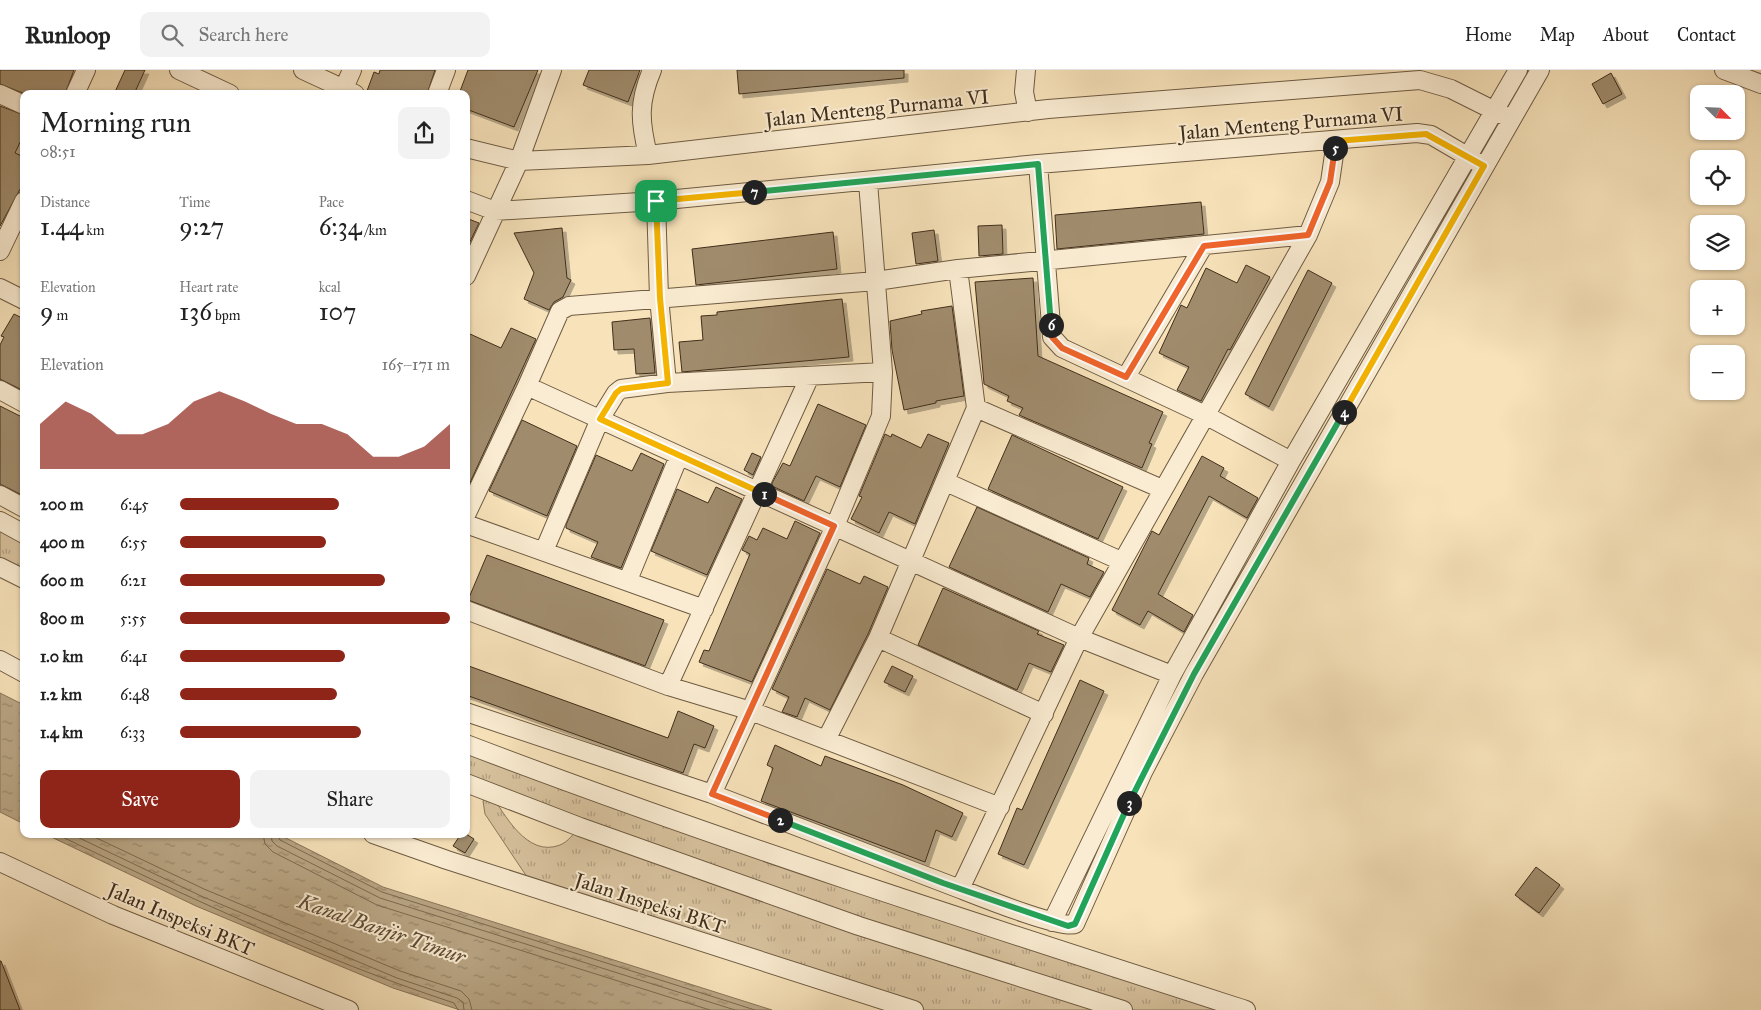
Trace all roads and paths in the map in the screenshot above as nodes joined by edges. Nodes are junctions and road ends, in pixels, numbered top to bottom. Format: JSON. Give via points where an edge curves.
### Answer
{"nodes":[{"id":1,"x":86,"y":70,"type":"edge"},
{"id":2,"x":179,"y":70,"type":"edge"},
{"id":3,"x":303,"y":70,"type":"edge"},
{"id":4,"x":352,"y":70,"type":"edge"},
{"id":5,"x":446,"y":70,"type":"edge"},
{"id":6,"x":552,"y":70,"type":"edge"},
{"id":7,"x":652,"y":70,"type":"edge"},
{"id":8,"x":1026,"y":70,"type":"edge"},
{"id":9,"x":1518,"y":70,"type":"edge"},
{"id":10,"x":1540,"y":70,"type":"edge"},
{"id":11,"x":1724,"y":70,"type":"edge"},
{"id":12,"x":1382,"y":76,"type":"edge"},
{"id":13,"x":1761,"y":84,"type":"edge"},
{"id":14,"x":77,"y":90,"type":"edge"},
{"id":15,"x":222,"y":90,"type":"edge"},
{"id":16,"x":347,"y":90,"type":"edge"},
{"id":17,"x":349,"y":90,"type":"edge"},
{"id":18,"x":438,"y":90,"type":"edge"},
{"id":19,"x":0,"y":94,"type":"edge"},
{"id":20,"x":20,"y":103,"type":"edge"},
{"id":21,"x":1028,"y":112,"type":"junction"},
{"id":22,"x":1504,"y":115,"type":"junction"},
{"id":23,"x":1336,"y":141,"type":"junction"},
{"id":24,"x":470,"y":149,"type":"edge"},
{"id":25,"x":648,"y":155,"type":"junction"},
{"id":26,"x":1477,"y":161,"type":"junction"},
{"id":27,"x":1038,"y":164,"type":"junction"},
{"id":28,"x":516,"y":166,"type":"junction"},
{"id":29,"x":868,"y":182,"type":"junction"},
{"id":30,"x":470,"y":201,"type":"edge"},
{"id":31,"x":656,"y":201,"type":"junction"},
{"id":32,"x":498,"y":205,"type":"junction"},
{"id":33,"x":20,"y":208,"type":"edge"},
{"id":34,"x":1308,"y":235,"type":"junction"},
{"id":35,"x":1204,"y":246,"type":"junction"},
{"id":36,"x":0,"y":251,"type":"edge"},
{"id":37,"x":1045,"y":260,"type":"junction"},
{"id":38,"x":470,"y":267,"type":"edge"},
{"id":39,"x":958,"y":269,"type":"junction"},
{"id":40,"x":876,"y":281,"type":"junction"},
{"id":41,"x":0,"y":288,"type":"edge"},
{"id":42,"x":20,"y":298,"type":"edge"},
{"id":43,"x":660,"y":298,"type":"junction"},
{"id":44,"x":883,"y":372,"type":"junction"},
{"id":45,"x":810,"y":376,"type":"junction"},
{"id":46,"x":1126,"y":377,"type":"junction"},
{"id":47,"x":668,"y":383,"type":"junction"},
{"id":48,"x":527,"y":386,"type":"junction"},
{"id":49,"x":0,"y":390,"type":"edge"},
{"id":50,"x":20,"y":401,"type":"edge"},
{"id":51,"x":976,"y":408,"type":"junction"},
{"id":52,"x":1206,"y":415,"type":"junction"},
{"id":53,"x":600,"y":419,"type":"junction"},
{"id":54,"x":679,"y":456,"type":"junction"},
{"id":55,"x":1291,"y":461,"type":"junction"},
{"id":56,"x":946,"y":482,"type":"junction"},
{"id":57,"x":1162,"y":489,"type":"junction"},
{"id":58,"x":756,"y":490,"type":"junction"},
{"id":59,"x":0,"y":495,"type":"edge"},
{"id":60,"x":20,"y":506,"type":"edge"},
{"id":61,"x":470,"y":507,"type":"edge"},
{"id":62,"x":0,"y":521,"type":"edge"},
{"id":63,"x":470,"y":525,"type":"edge"},
{"id":64,"x":834,"y":526,"type":"junction"},
{"id":65,"x":20,"y":532,"type":"edge"},
{"id":66,"x":544,"y":551,"type":"junction"},
{"id":67,"x":912,"y":561,"type":"junction"},
{"id":68,"x":1121,"y":562,"type":"junction"},
{"id":69,"x":0,"y":567,"type":"edge"},
{"id":70,"x":20,"y":577,"type":"edge"},
{"id":71,"x":628,"y":580,"type":"junction"},
{"id":72,"x":704,"y":608,"type":"junction"},
{"id":73,"x":470,"y":612,"type":"edge"},
{"id":74,"x":878,"y":638,"type":"junction"},
{"id":75,"x":1079,"y":638,"type":"junction"},
{"id":76,"x":0,"y":660,"type":"edge"},
{"id":77,"x":20,"y":671,"type":"edge"},
{"id":78,"x":1172,"y":675,"type":"junction"},
{"id":79,"x":668,"y":686,"type":"junction"},
{"id":80,"x":751,"y":711,"type":"junction"},
{"id":81,"x":470,"y":713,"type":"edge"},
{"id":82,"x":1044,"y":714,"type":"junction"},
{"id":83,"x":826,"y":740,"type":"junction"},
{"id":84,"x":470,"y":746,"type":"edge"},
{"id":85,"x":470,"y":785,"type":"edge"},
{"id":86,"x":712,"y":794,"type":"junction"},
{"id":87,"x":1000,"y":807,"type":"junction"},
{"id":88,"x":385,"y":838,"type":"edge"},
{"id":89,"x":0,"y":862,"type":"edge"},
{"id":90,"x":960,"y":889,"type":"junction"},
{"id":91,"x":1052,"y":922,"type":"junction"},
{"id":92,"x":349,"y":1010,"type":"edge"},
{"id":93,"x":914,"y":1010,"type":"edge"},
{"id":94,"x":1124,"y":1010,"type":"edge"},
{"id":95,"x":1246,"y":1010,"type":"edge"}],
"edges":[{"from":1,"to":14,"type":"street"},
{"from":2,"to":15,"type":"street"},
{"from":3,"to":16,"type":"street"},
{"from":4,"to":17,"type":"street"},
{"from":5,"to":18,"type":"street"},
{"from":6,"to":28,"type":"street"},
{"from":7,"to":25,"type":"street","via":[[642,100],[640,125]]},
{"from":8,"to":21,"type":"street","via":[[1024,92]]},
{"from":9,"to":22,"type":"street"},
{"from":10,"to":22,"type":"street"},
{"from":11,"to":13,"type":"street"},
{"from":12,"to":21,"type":"street","name":"Jalan Menteng Purnama VI"},
{"from":12,"to":22,"type":"street","name":"Jalan Menteng Purnama VI","via":[[1438,83]]},
{"from":19,"to":20,"type":"street"},
{"from":21,"to":25,"type":"street","name":"Jalan Menteng Purnama VI"},
{"from":22,"to":26,"type":"street"},
{"from":23,"to":26,"type":"street","name":"Jalan Menteng Purnama VI","via":[[1426,134]]},
{"from":23,"to":27,"type":"street","name":"Jalan Menteng Purnama VI"},
{"from":23,"to":34,"type":"street","via":[[1330,182]]},
{"from":24,"to":28,"type":"street","name":"Jalan Menteng Purnama VI"},
{"from":25,"to":28,"type":"street","name":"Jalan Menteng Purnama VI"},
{"from":26,"to":55,"type":"street"},
{"from":26,"to":91,"type":"street","via":[[1194,674],[1143,772],[1075,924],[1068,926]]},
{"from":27,"to":29,"type":"street","name":"Jalan Menteng Purnama VI"},
{"from":27,"to":37,"type":"street"},
{"from":28,"to":32,"type":"street"},
{"from":29,"to":31,"type":"street","name":"Jalan Menteng Purnama VI"},
{"from":29,"to":40,"type":"street"},
{"from":30,"to":32,"type":"street","name":"Jalan Menteng Purnama VI"},
{"from":31,"to":32,"type":"street","name":"Jalan Menteng Purnama VI"},
{"from":31,"to":43,"type":"street"},
{"from":32,"to":38,"type":"street"},
{"from":33,"to":36,"type":"street"},
{"from":34,"to":35,"type":"street"},
{"from":34,"to":52,"type":"street"},
{"from":35,"to":37,"type":"street"},
{"from":35,"to":46,"type":"street"},
{"from":37,"to":39,"type":"street"},
{"from":37,"to":46,"type":"street","via":[[1052,337],[1062,348]]},
{"from":39,"to":40,"type":"street"},
{"from":39,"to":51,"type":"street"},
{"from":40,"to":43,"type":"street"},
{"from":40,"to":44,"type":"street"},
{"from":41,"to":42,"type":"street"},
{"from":43,"to":47,"type":"street"},
{"from":43,"to":48,"type":"street","via":[[569,306],[560,311]]},
{"from":44,"to":45,"type":"street"},
{"from":44,"to":64,"type":"street","via":[[881,416]]},
{"from":45,"to":47,"type":"street"},
{"from":45,"to":58,"type":"street"},
{"from":46,"to":52,"type":"street"},
{"from":47,"to":53,"type":"street","via":[[621,389]]},
{"from":48,"to":53,"type":"street"},
{"from":48,"to":61,"type":"street"},
{"from":49,"to":50,"type":"street"},
{"from":51,"to":56,"type":"street"},
{"from":51,"to":57,"type":"street"},
{"from":52,"to":55,"type":"street"},
{"from":52,"to":57,"type":"street"},
{"from":53,"to":54,"type":"street"},
{"from":53,"to":66,"type":"street"},
{"from":54,"to":58,"type":"street"},
{"from":54,"to":71,"type":"street"},
{"from":55,"to":78,"type":"street"},
{"from":56,"to":67,"type":"street"},
{"from":56,"to":68,"type":"street"},
{"from":57,"to":68,"type":"street"},
{"from":58,"to":64,"type":"street"},
{"from":58,"to":72,"type":"street"},
{"from":59,"to":60,"type":"street"},
{"from":62,"to":65,"type":"street"},
{"from":63,"to":66,"type":"street"},
{"from":64,"to":67,"type":"street"},
{"from":64,"to":80,"type":"street"},
{"from":66,"to":71,"type":"street"},
{"from":67,"to":74,"type":"street"},
{"from":67,"to":75,"type":"street"},
{"from":68,"to":75,"type":"street"},
{"from":69,"to":70,"type":"street"},
{"from":71,"to":72,"type":"street"},
{"from":72,"to":79,"type":"street"},
{"from":73,"to":79,"type":"street"},
{"from":74,"to":82,"type":"street"},
{"from":74,"to":83,"type":"street"},
{"from":75,"to":78,"type":"street"},
{"from":75,"to":82,"type":"street"},
{"from":76,"to":77,"type":"street"},
{"from":78,"to":91,"type":"street"},
{"from":79,"to":80,"type":"street"},
{"from":80,"to":83,"type":"street"},
{"from":80,"to":86,"type":"street"},
{"from":81,"to":86,"type":"street"},
{"from":82,"to":87,"type":"street"},
{"from":83,"to":87,"type":"street"},
{"from":84,"to":95,"type":"street","via":[[583,789],[873,889]]},
{"from":85,"to":94,"type":"street","via":[[859,926]]},
{"from":86,"to":90,"type":"street"},
{"from":87,"to":90,"type":"street"},
{"from":88,"to":93,"type":"street","name":"Jalan Inspeksi BKT"},
{"from":89,"to":92,"type":"street","name":"Jalan Inspeksi BKT","via":[[113,915]]},
{"from":90,"to":91,"type":"street"}]}
